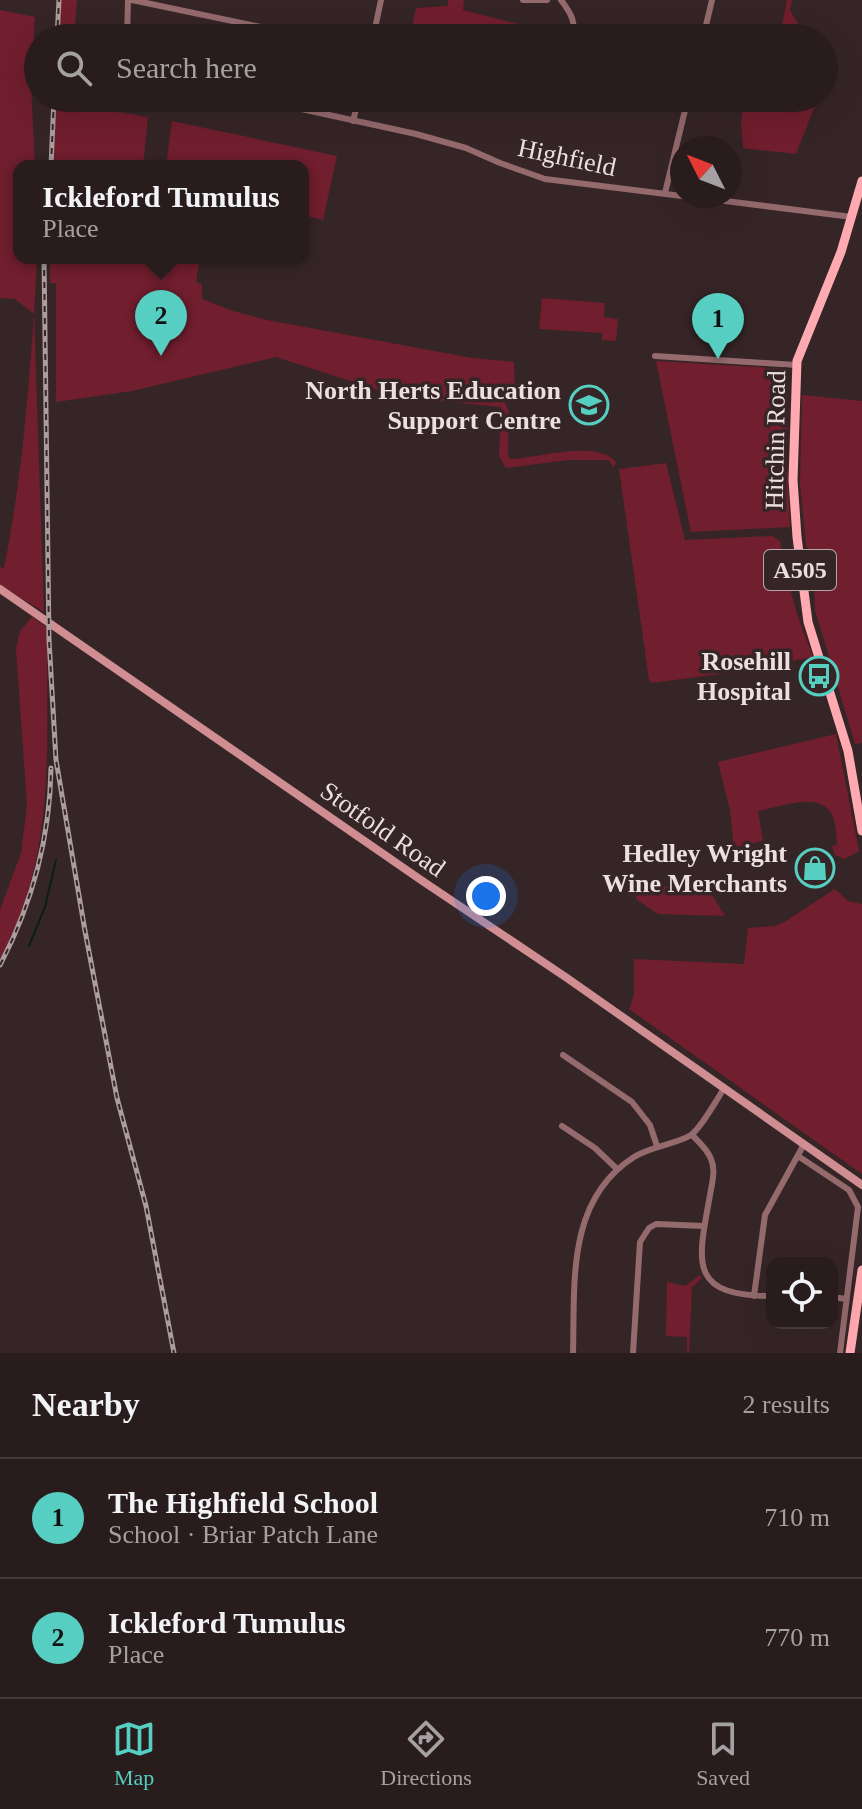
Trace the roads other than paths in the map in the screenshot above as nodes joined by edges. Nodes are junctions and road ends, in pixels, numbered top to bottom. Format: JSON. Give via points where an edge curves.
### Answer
{"nodes":[{"id":1,"x":130,"y":0,"type":"edge"},
{"id":2,"x":381,"y":0,"type":"edge"},
{"id":3,"x":523,"y":0,"type":"edge"},
{"id":4,"x":547,"y":0,"type":"edge"},
{"id":5,"x":561,"y":0,"type":"edge"},
{"id":6,"x":712,"y":0,"type":"edge"},
{"id":7,"x":128,"y":24,"type":"edge"},
{"id":8,"x":246,"y":24,"type":"edge"},
{"id":9,"x":376,"y":24,"type":"edge"},
{"id":10,"x":574,"y":24,"type":"edge"},
{"id":11,"x":706,"y":24,"type":"edge"},
{"id":12,"x":313,"y":112,"type":"edge"},
{"id":13,"x":355,"y":112,"type":"edge"},
{"id":14,"x":685,"y":112,"type":"edge"},
{"id":15,"x":353,"y":121,"type":"junction"},
{"id":16,"x":862,"y":181,"type":"edge"},
{"id":17,"x":665,"y":193,"type":"junction"},
{"id":18,"x":670,"y":194,"type":"edge"},
{"id":19,"x":742,"y":203,"type":"edge"},
{"id":20,"x":852,"y":217,"type":"junction"},
{"id":21,"x":655,"y":356,"type":"dead end"},
{"id":22,"x":796,"y":365,"type":"junction"},
{"id":23,"x":0,"y":589,"type":"edge"},
{"id":24,"x":862,"y":831,"type":"edge"},
{"id":25,"x":563,"y":1055,"type":"dead end"},
{"id":26,"x":723,"y":1090,"type":"junction"},
{"id":27,"x":562,"y":1126,"type":"dead end"},
{"id":28,"x":692,"y":1135,"type":"junction"},
{"id":29,"x":657,"y":1146,"type":"junction"},
{"id":30,"x":803,"y":1146,"type":"junction"},
{"id":31,"x":798,"y":1156,"type":"junction"},
{"id":32,"x":617,"y":1169,"type":"junction"},
{"id":33,"x":862,"y":1185,"type":"edge"},
{"id":34,"x":704,"y":1226,"type":"junction"},
{"id":35,"x":862,"y":1270,"type":"edge"},
{"id":36,"x":754,"y":1296,"type":"junction"},
{"id":37,"x":766,"y":1296,"type":"edge"},
{"id":38,"x":838,"y":1298,"type":"edge"},
{"id":39,"x":846,"y":1299,"type":"junction"},
{"id":40,"x":573,"y":1353,"type":"edge"},
{"id":41,"x":633,"y":1353,"type":"edge"},
{"id":42,"x":840,"y":1353,"type":"edge"},
{"id":43,"x":850,"y":1353,"type":"edge"}],
"edges":[{"from":1,"to":7,"type":"street"},
{"from":1,"to":8,"type":"street"},
{"from":2,"to":9,"type":"street"},
{"from":3,"to":4,"type":"street"},
{"from":5,"to":10,"type":"street"},
{"from":6,"to":11,"type":"street"},
{"from":12,"to":15,"type":"street","name":"Highfield"},
{"from":13,"to":15,"type":"street"},
{"from":14,"to":17,"type":"street"},
{"from":15,"to":17,"type":"street","name":"Highfield","via":[[466,148],[545,179]]},
{"from":16,"to":20,"type":"main road","name":"Hitchin Road","number":"A505"},
{"from":17,"to":18,"type":"street","name":"Highfield"},
{"from":19,"to":20,"type":"street","name":"Highfield"},
{"from":20,"to":22,"type":"main road","name":"Hitchin Road","number":"A505"},
{"from":21,"to":22,"type":"street"},
{"from":22,"to":24,"type":"main road","name":"Hitchin Road","number":"A505","via":[[793,480],[802,589],[848,751]]},
{"from":23,"to":26,"type":"street","name":"Stotfold Road"},
{"from":25,"to":29,"type":"street","via":[[632,1102],[650,1125]]},
{"from":26,"to":28,"type":"street"},
{"from":26,"to":30,"type":"street","name":"Stotfold Road"},
{"from":27,"to":32,"type":"street"},
{"from":28,"to":29,"type":"street"},
{"from":28,"to":34,"type":"street","via":[[711,1158],[714,1175]]},
{"from":29,"to":32,"type":"street"},
{"from":30,"to":31,"type":"street"},
{"from":30,"to":33,"type":"street","name":"Stotfold Road"},
{"from":31,"to":36,"type":"street","via":[[765,1215]]},
{"from":31,"to":39,"type":"street","via":[[849,1190],[858,1207]]},
{"from":32,"to":40,"type":"street","via":[[591,1202],[580,1229]]},
{"from":34,"to":36,"type":"street","via":[[703,1273],[713,1285]]},
{"from":34,"to":41,"type":"street","via":[[656,1224],[640,1242]]},
{"from":35,"to":43,"type":"main road"},
{"from":36,"to":37,"type":"street"},
{"from":38,"to":39,"type":"street"},
{"from":39,"to":42,"type":"street"}]}
